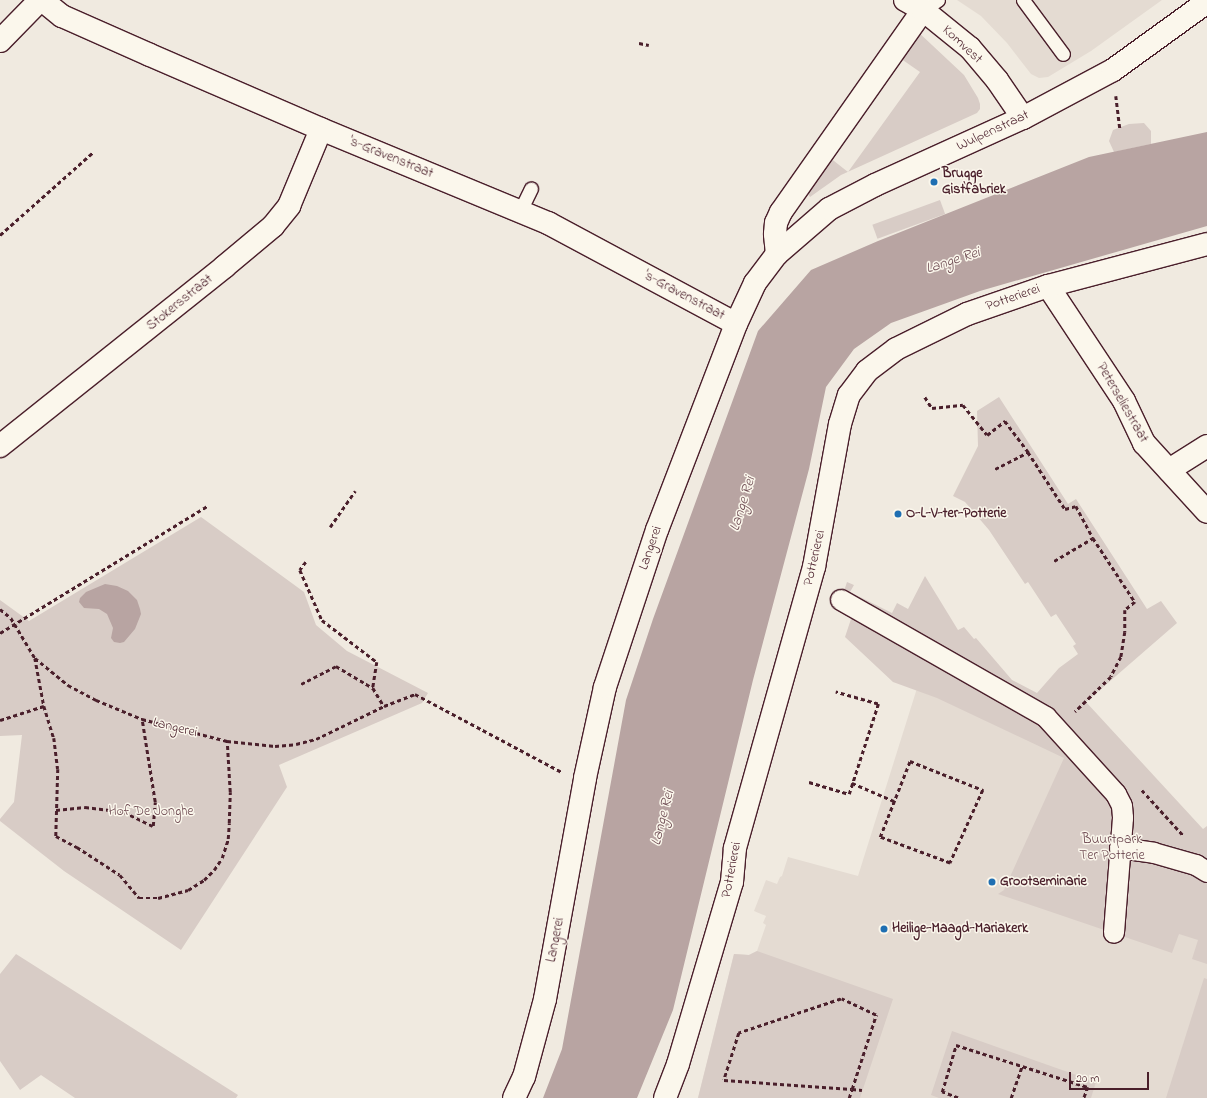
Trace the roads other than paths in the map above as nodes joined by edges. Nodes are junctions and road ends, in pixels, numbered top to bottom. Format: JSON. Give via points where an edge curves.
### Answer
{"nodes":[{"id":1,"x":41,"y":0,"type":"edge"},
{"id":2,"x":1023,"y":0,"type":"edge"},
{"id":3,"x":1207,"y":2,"type":"edge"},
{"id":4,"x":922,"y":3,"type":"edge"},
{"id":5,"x":0,"y":40,"type":"edge"},
{"id":6,"x":1063,"y":54,"type":"dead end"},
{"id":7,"x":1023,"y":118,"type":"junction"},
{"id":8,"x":321,"y":129,"type":"junction"},
{"id":9,"x":532,"y":188,"type":"dead end"},
{"id":10,"x":520,"y":211,"type":"junction"},
{"id":11,"x":1207,"y":244,"type":"edge"},
{"id":12,"x":777,"y":254,"type":"junction"},
{"id":13,"x":1048,"y":286,"type":"junction"},
{"id":14,"x":736,"y":324,"type":"junction"},
{"id":15,"x":0,"y":446,"type":"edge"},
{"id":16,"x":1207,"y":446,"type":"edge"},
{"id":17,"x":1169,"y":470,"type":"junction"},
{"id":18,"x":1207,"y":512,"type":"edge"},
{"id":19,"x":841,"y":600,"type":"dead end"},
{"id":20,"x":1120,"y":848,"type":"junction"},
{"id":21,"x":1207,"y":872,"type":"edge"},
{"id":22,"x":1114,"y":933,"type":"dead end"},
{"id":23,"x":514,"y":1098,"type":"edge"},
{"id":24,"x":664,"y":1098,"type":"edge"}],
"edges":[{"from":1,"to":5,"type":"street"},
{"from":1,"to":8,"type":"street","name":"'s-Gravenstraat","via":[[62,16]]},
{"from":2,"to":6,"type":"lane"},
{"from":3,"to":7,"type":"street","name":"Wulpenstraat","via":[[1113,70]]},
{"from":4,"to":7,"type":"street","name":"Komvest","via":[[970,48],[997,80]]},
{"from":4,"to":12,"type":"street","via":[[781,212],[776,223]]},
{"from":7,"to":12,"type":"street","name":"Wulpenstraat","via":[[874,185],[829,209]]},
{"from":8,"to":10,"type":"street","name":"'s-Gravenstraat"},
{"from":8,"to":15,"type":"street","name":"Stokersstraat","via":[[289,206],[273,226]]},
{"from":9,"to":10,"type":"lane"},
{"from":10,"to":14,"type":"street","name":"'s-Gravenstraat","via":[[548,223]]},
{"from":11,"to":13,"type":"street","name":"Potterierei"},
{"from":12,"to":14,"type":"street","name":"Wulpenstraat","via":[[755,283]]},
{"from":13,"to":17,"type":"street","name":"Peterseliestraat","via":[[1124,401],[1144,443]]},
{"from":13,"to":24,"type":"street","name":"Potterierei","via":[[967,314],[896,349],[867,371],[849,395],[840,424],[814,567],[735,848],[732,882],[678,1064]]},
{"from":14,"to":23,"type":"street","name":"Langerei","via":[[657,530],[605,687],[585,778],[545,998],[524,1077]]},
{"from":16,"to":17,"type":"street"},
{"from":17,"to":18,"type":"street","name":"Peterseliestraat"},
{"from":19,"to":20,"type":"street","via":[[1046,717],[1116,794],[1122,806]]},
{"from":20,"to":21,"type":"street","via":[[1168,857],[1196,865]]},
{"from":20,"to":22,"type":"street"}]}
